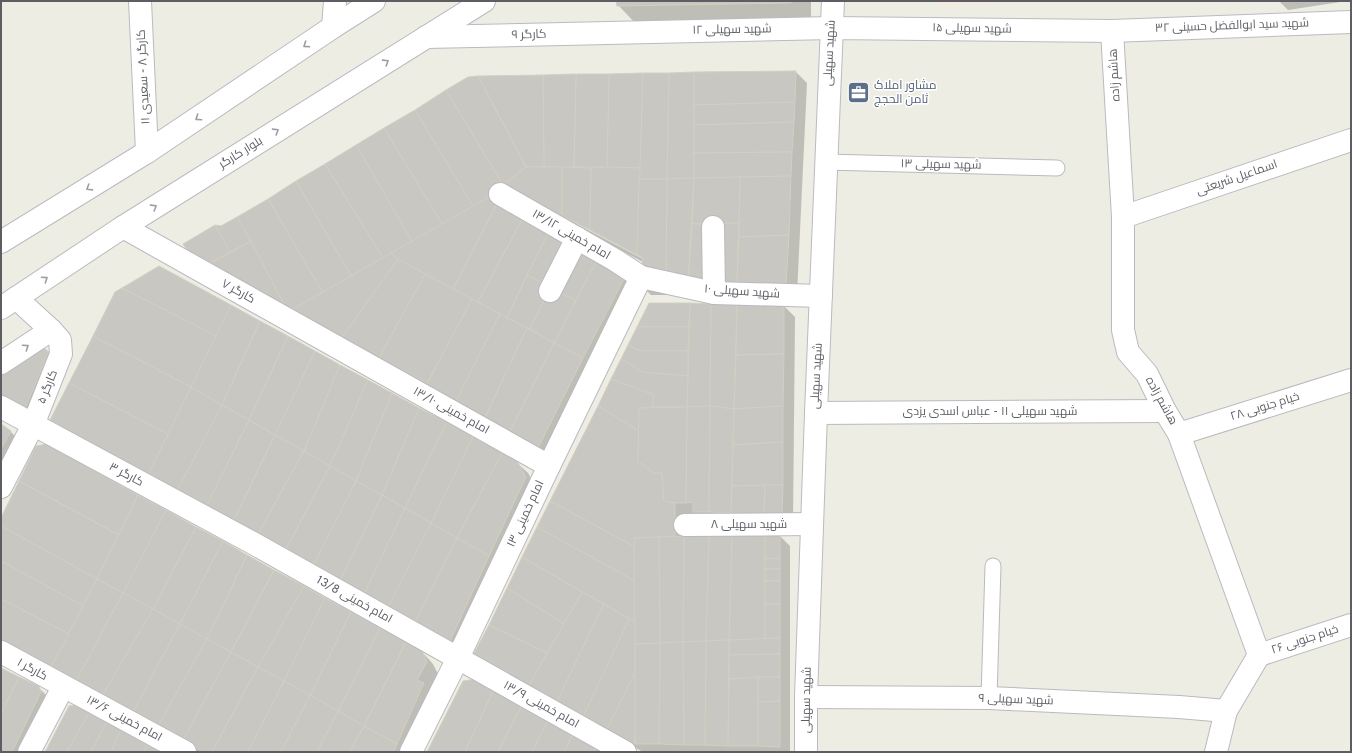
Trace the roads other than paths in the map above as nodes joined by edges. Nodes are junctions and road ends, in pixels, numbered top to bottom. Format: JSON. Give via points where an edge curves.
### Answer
{"nodes":[{"id":1,"x":140,"y":1,"type":"edge"},
{"id":2,"x":335,"y":1,"type":"edge"},
{"id":3,"x":374,"y":1,"type":"edge"},
{"id":4,"x":484,"y":1,"type":"edge"},
{"id":5,"x":832,"y":1,"type":"edge"},
{"id":6,"x":1351,"y":22,"type":"edge"},
{"id":7,"x":333,"y":26,"type":"junction"},
{"id":8,"x":832,"y":28,"type":"junction"},
{"id":9,"x":1112,"y":31,"type":"junction"},
{"id":10,"x":632,"y":32,"type":"joint"},
{"id":11,"x":426,"y":37,"type":"junction"},
{"id":12,"x":1351,"y":140,"type":"edge"},
{"id":13,"x":147,"y":152,"type":"junction"},
{"id":14,"x":825,"y":162,"type":"junction"},
{"id":15,"x":1057,"y":168,"type":"dead end"},
{"id":16,"x":500,"y":194,"type":"dead end"},
{"id":17,"x":1123,"y":217,"type":"junction"},
{"id":18,"x":123,"y":227,"type":"junction"},
{"id":19,"x":713,"y":227,"type":"dead end"},
{"id":20,"x":577,"y":238,"type":"junction"},
{"id":21,"x":1,"y":242,"type":"edge"},
{"id":22,"x":641,"y":277,"type":"junction"},
{"id":23,"x":550,"y":291,"type":"dead end"},
{"id":24,"x":714,"y":293,"type":"junction"},
{"id":25,"x":821,"y":296,"type":"junction"},
{"id":26,"x":8,"y":303,"type":"edge"},
{"id":27,"x":51,"y":330,"type":"junction"},
{"id":28,"x":353,"y":357,"type":"joint"},
{"id":29,"x":1,"y":363,"type":"edge"},
{"id":30,"x":1351,"y":380,"type":"edge"},
{"id":31,"x":1,"y":407,"type":"edge"},
{"id":32,"x":1165,"y":411,"type":"junction"},
{"id":33,"x":816,"y":412,"type":"junction"},
{"id":34,"x":33,"y":425,"type":"junction"},
{"id":35,"x":1179,"y":434,"type":"junction"},
{"id":36,"x":549,"y":466,"type":"junction"},
{"id":37,"x":1,"y":487,"type":"edge"},
{"id":38,"x":812,"y":524,"type":"junction"},
{"id":39,"x":685,"y":525,"type":"dead end"},
{"id":40,"x":251,"y":542,"type":"joint"},
{"id":41,"x":992,"y":566,"type":"dead end"},
{"id":42,"x":1351,"y":625,"type":"edge"},
{"id":43,"x":1,"y":652,"type":"edge"},
{"id":44,"x":1259,"y":655,"type":"junction"},
{"id":45,"x":458,"y":658,"type":"junction"},
{"id":46,"x":63,"y":687,"type":"junction"},
{"id":47,"x":806,"y":697,"type":"junction"},
{"id":48,"x":989,"y":698,"type":"junction"},
{"id":49,"x":1226,"y":711,"type":"junction"},
{"id":50,"x":30,"y":752,"type":"edge"},
{"id":51,"x":185,"y":752,"type":"edge"},
{"id":52,"x":411,"y":752,"type":"edge"},
{"id":53,"x":625,"y":752,"type":"edge"},
{"id":54,"x":806,"y":752,"type":"edge"},
{"id":55,"x":1216,"y":752,"type":"edge"}],
"edges":[{"from":1,"to":13,"type":"street","name":"کارگر ۸ - سعیدی ۱۱"},
{"from":2,"to":7,"type":"street"},
{"from":3,"to":7,"type":"street"},
{"from":4,"to":11,"type":"street","name":"بلوار کارگر"},
{"from":5,"to":8,"type":"street","name":"شهید سهیلی"},
{"from":6,"to":9,"type":"street","name":"۳۲ شهید سید ابوالفضل حسینی"},
{"from":7,"to":13,"type":"street","one_way":true},
{"from":8,"to":9,"type":"street","name":"شهید سهیلی ۱۵"},
{"from":8,"to":10,"type":"street","name":"شهید سهیلی ۱۲"},
{"from":8,"to":14,"type":"street","name":"شهید سهیلی"},
{"from":9,"to":17,"type":"street","name":"هاشم زاده"},
{"from":10,"to":11,"type":"street","name":"کارگر ۹"},
{"from":18,"to":11,"type":"street","name":"بلوار کارگر","one_way":true},
{"from":12,"to":17,"type":"street","name":"اسماعیل شریعتی"},
{"from":13,"to":21,"type":"street","one_way":true},
{"from":14,"to":15,"type":"lane","name":"شهید سهیلی ۱۳"},
{"from":14,"to":25,"type":"street","name":"شهید سهیلی"},
{"from":16,"to":20,"type":"street","name":"امام خمینی ۱۳/۱۲"},
{"from":17,"to":32,"type":"street","name":"هاشم زاده","via":[[1123,330],[1128,352],[1147,374]]},
{"from":26,"to":18,"type":"street","name":"بلوار کارگر","one_way":true},
{"from":18,"to":28,"type":"street","name":"کارگر ۷"},
{"from":19,"to":24,"type":"street"},
{"from":20,"to":22,"type":"street","name":"امام خمینی ۱۳/۱۲"},
{"from":20,"to":23,"type":"street"},
{"from":22,"to":24,"type":"street","name":"شهید سهیلی ۱۰"},
{"from":22,"to":36,"type":"street","name":"امام خمینی ۱۳"},
{"from":24,"to":25,"type":"street","name":"شهید سهیلی ۱۰"},
{"from":25,"to":33,"type":"street","name":"شهید سهیلی"},
{"from":26,"to":27,"type":"street","name":"کارگر ۵"},
{"from":29,"to":27,"type":"street","one_way":true},
{"from":27,"to":34,"type":"street","name":"کارگر ۵","via":[[60,340],[61,354]]},
{"from":28,"to":36,"type":"street","name":"امام خمینی ۱۳/۱۰"},
{"from":30,"to":35,"type":"street","name":"خیام جنوبی ۲۸"},
{"from":31,"to":34,"type":"street","name":"کارگر ۳"},
{"from":32,"to":33,"type":"street","name":"شهید سهیلی ۱۱ - عباس اسدی یزدی"},
{"from":32,"to":35,"type":"street","name":"هاشم زاده"},
{"from":33,"to":38,"type":"street","name":"شهید سهیلی"},
{"from":34,"to":37,"type":"street","name":"کارگر ۵"},
{"from":34,"to":40,"type":"street","name":"کارگر ۳"},
{"from":35,"to":44,"type":"street","name":"هاشم زاده"},
{"from":36,"to":45,"type":"street","name":"امام خمینی ۱۳"},
{"from":38,"to":39,"type":"street","name":"شهید سهیلی ۸"},
{"from":38,"to":47,"type":"street","name":"شهید سهیلی"},
{"from":40,"to":45,"type":"street","name":"امام خمینی 13/8"},
{"from":41,"to":48,"type":"lane"},
{"from":42,"to":44,"type":"street","name":"خیام جنوبی ۲۶"},
{"from":43,"to":46,"type":"street","name":"کارگر ۱"},
{"from":44,"to":49,"type":"street"},
{"from":45,"to":52,"type":"street","name":"امام خمینی ۱۳"},
{"from":45,"to":53,"type":"street","name":"امام خمینی ۱۳/۹"},
{"from":46,"to":50,"type":"street"},
{"from":46,"to":51,"type":"street","name":"امام خمینی ۱۳/۶"},
{"from":47,"to":48,"type":"street","name":"شهید سهیلی ۹"},
{"from":47,"to":54,"type":"street","name":"شهید سهیلی"},
{"from":48,"to":49,"type":"street","name":"شهید سهیلی ۹"},
{"from":49,"to":55,"type":"street"}]}
